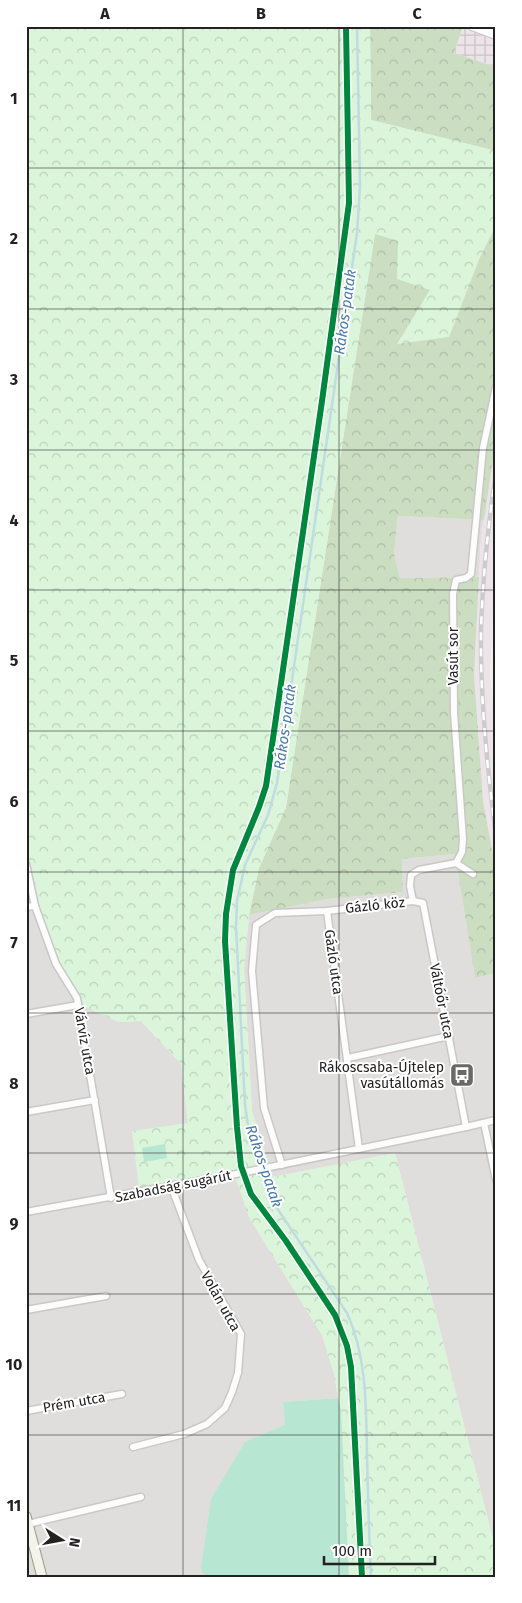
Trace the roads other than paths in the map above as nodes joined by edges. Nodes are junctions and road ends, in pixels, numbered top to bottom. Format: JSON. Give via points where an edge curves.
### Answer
{"nodes":[{"id":1,"x":472,"y":26,"type":"edge"},
{"id":2,"x":496,"y":35,"type":"edge"},
{"id":3,"x":496,"y":387,"type":"edge"},
{"id":4,"x":456,"y":863,"type":"junction"},
{"id":5,"x":26,"y":864,"type":"edge"},
{"id":6,"x":473,"y":874,"type":"dead end"},
{"id":7,"x":413,"y":901,"type":"junction"},
{"id":8,"x":422,"y":903,"type":"joint"},
{"id":9,"x":35,"y":906,"type":"junction"},
{"id":10,"x":26,"y":907,"type":"edge"},
{"id":11,"x":327,"y":911,"type":"junction"},
{"id":12,"x":78,"y":1005,"type":"junction"},
{"id":13,"x":26,"y":1014,"type":"edge"},
{"id":14,"x":449,"y":1036,"type":"junction"},
{"id":15,"x":348,"y":1058,"type":"junction"},
{"id":16,"x":95,"y":1100,"type":"junction"},
{"id":17,"x":26,"y":1112,"type":"edge"},
{"id":18,"x":496,"y":1120,"type":"edge"},
{"id":19,"x":484,"y":1124,"type":"junction"},
{"id":20,"x":466,"y":1127,"type":"junction"},
{"id":21,"x":360,"y":1149,"type":"junction"},
{"id":22,"x":278,"y":1165,"type":"junction"},
{"id":23,"x":496,"y":1180,"type":"edge"},
{"id":24,"x":171,"y":1186,"type":"junction"},
{"id":25,"x":112,"y":1198,"type":"junction"},
{"id":26,"x":26,"y":1212,"type":"edge"},
{"id":27,"x":106,"y":1296,"type":"dead end"},
{"id":28,"x":26,"y":1310,"type":"edge"},
{"id":29,"x":122,"y":1394,"type":"dead end"},
{"id":30,"x":26,"y":1411,"type":"edge"},
{"id":31,"x":132,"y":1447,"type":"dead end"},
{"id":32,"x":142,"y":1497,"type":"dead end"},
{"id":33,"x":27,"y":1520,"type":"edge"},
{"id":34,"x":42,"y":1577,"type":"edge"}],
"edges":[{"from":1,"to":2,"type":"street"},
{"from":3,"to":4,"type":"street","name":"Vasút sor","via":[[483,448],[471,574],[456,580],[453,594],[454,713],[464,839]]},
{"from":4,"to":6,"type":"street"},
{"from":4,"to":7,"type":"street","via":[[418,870],[412,875]]},
{"from":5,"to":9,"type":"street","name":"Várvíz utca"},
{"from":7,"to":8,"type":"street","name":"Gázló köz"},
{"from":7,"to":11,"type":"street","name":"Gázló köz"},
{"from":8,"to":14,"type":"street","name":"Váltóőr utca"},
{"from":9,"to":10,"type":"street"},
{"from":9,"to":12,"type":"street","name":"Várvíz utca","via":[[56,964]]},
{"from":11,"to":15,"type":"street","name":"Gázló utca"},
{"from":11,"to":22,"type":"street","name":"Gázló utca","via":[[275,913],[256,925],[252,971],[264,1108]]},
{"from":12,"to":13,"type":"street"},
{"from":12,"to":16,"type":"street","name":"Várvíz utca"},
{"from":14,"to":15,"type":"street"},
{"from":14,"to":20,"type":"street","name":"Váltóőr utca"},
{"from":15,"to":21,"type":"street","name":"Gázló utca"},
{"from":16,"to":17,"type":"street"},
{"from":16,"to":25,"type":"street","name":"Várvíz utca"},
{"from":18,"to":19,"type":"street","name":"Szabadság sugárút"},
{"from":19,"to":20,"type":"street","name":"Szabadság sugárút"},
{"from":19,"to":23,"type":"street"},
{"from":20,"to":21,"type":"street","name":"Szabadság sugárút"},
{"from":21,"to":22,"type":"street","name":"Szabadság sugárút"},
{"from":22,"to":24,"type":"street","name":"Szabadság sugárút"},
{"from":24,"to":25,"type":"street","name":"Szabadság sugárút"},
{"from":24,"to":31,"type":"street","name":"Volán utca","via":[[199,1260],[241,1334],[238,1373],[225,1408],[207,1424],[184,1434]]},
{"from":25,"to":26,"type":"street","name":"Szabadság sugárút"},
{"from":27,"to":28,"type":"street"},
{"from":29,"to":30,"type":"street","name":"Prém utca"},
{"from":32,"to":33,"type":"street"},
{"from":33,"to":34,"type":"main road"}]}
